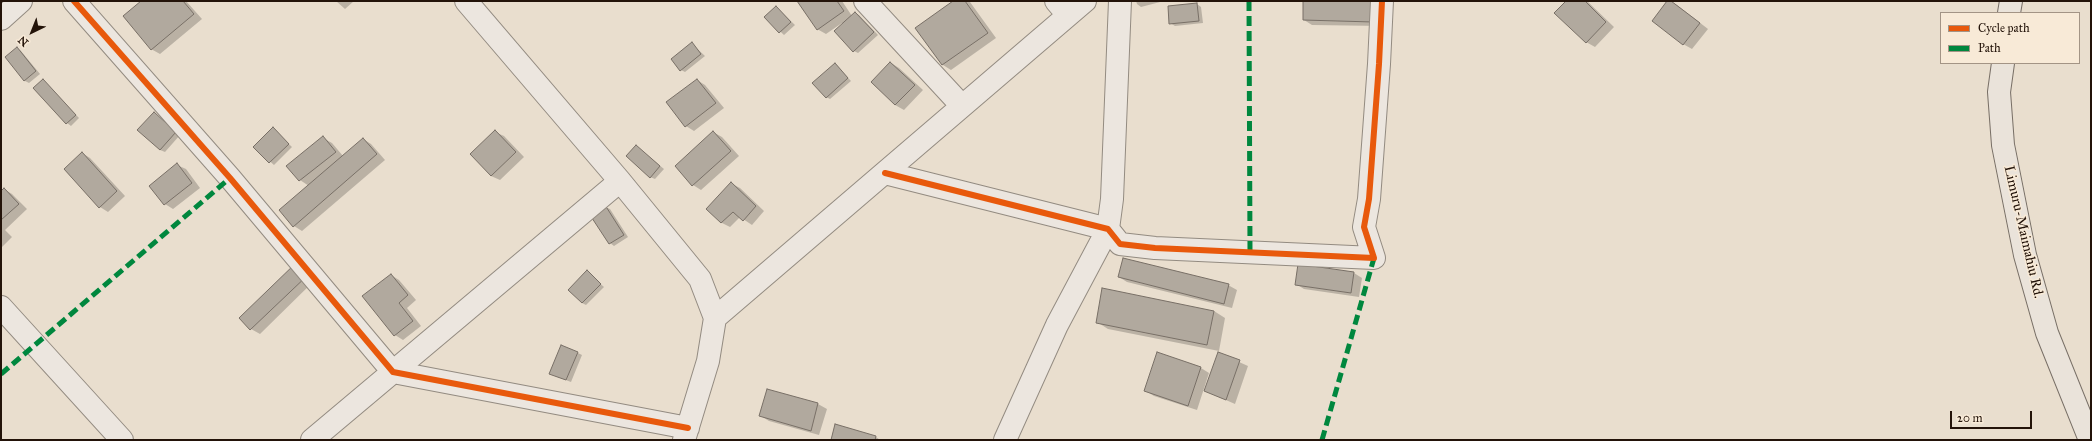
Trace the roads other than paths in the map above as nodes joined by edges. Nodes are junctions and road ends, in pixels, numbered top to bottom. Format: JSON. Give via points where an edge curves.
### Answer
{"nodes":[{"id":1,"x":21,"y":1,"type":"edge"},
{"id":2,"x":74,"y":1,"type":"edge"},
{"id":3,"x":865,"y":1,"type":"edge"},
{"id":4,"x":1085,"y":1,"type":"edge"},
{"id":5,"x":1120,"y":1,"type":"edge"},
{"id":6,"x":1382,"y":1,"type":"edge"},
{"id":7,"x":2011,"y":1,"type":"edge"},
{"id":8,"x":476,"y":4,"type":"edge"},
{"id":9,"x":1062,"y":8,"type":"edge"},
{"id":10,"x":2009,"y":12,"type":"edge"},
{"id":11,"x":1,"y":19,"type":"edge"},
{"id":12,"x":2003,"y":64,"type":"edge"},
{"id":13,"x":962,"y":106,"type":"junction"},
{"id":14,"x":885,"y":173,"type":"junction"},
{"id":15,"x":620,"y":181,"type":"junction"},
{"id":16,"x":1108,"y":229,"type":"junction"},
{"id":17,"x":1,"y":307,"type":"edge"},
{"id":18,"x":715,"y":318,"type":"junction"},
{"id":19,"x":393,"y":372,"type":"junction"},
{"id":20,"x":686,"y":434,"type":"edge"},
{"id":21,"x":122,"y":440,"type":"edge"},
{"id":22,"x":312,"y":440,"type":"edge"},
{"id":23,"x":1005,"y":440,"type":"edge"},
{"id":24,"x":2090,"y":440,"type":"edge"}],
"edges":[{"from":1,"to":11,"type":"street"},
{"from":2,"to":19,"type":"street","via":[[230,178]]},
{"from":3,"to":13,"type":"street"},
{"from":4,"to":9,"type":"street"},
{"from":5,"to":16,"type":"street","via":[[1112,199]]},
{"from":6,"to":16,"type":"street","via":[[1369,199],[1364,227],[1374,258],[1127,245],[1120,244]]},
{"from":7,"to":10,"type":"highway"},
{"from":8,"to":15,"type":"street"},
{"from":9,"to":13,"type":"street"},
{"from":12,"to":24,"type":"highway","name":"Limuru-Maimahiu Rd.","via":[[2000,92],[2003,145],[2025,255],[2047,333]]},
{"from":13,"to":14,"type":"street"},
{"from":14,"to":16,"type":"street"},
{"from":14,"to":18,"type":"street"},
{"from":15,"to":18,"type":"street","via":[[700,279]]},
{"from":15,"to":19,"type":"street"},
{"from":16,"to":23,"type":"street","via":[[1057,325]]},
{"from":17,"to":21,"type":"street"},
{"from":18,"to":20,"type":"street","via":[[708,361]]},
{"from":19,"to":20,"type":"street"},
{"from":19,"to":22,"type":"street"}]}
